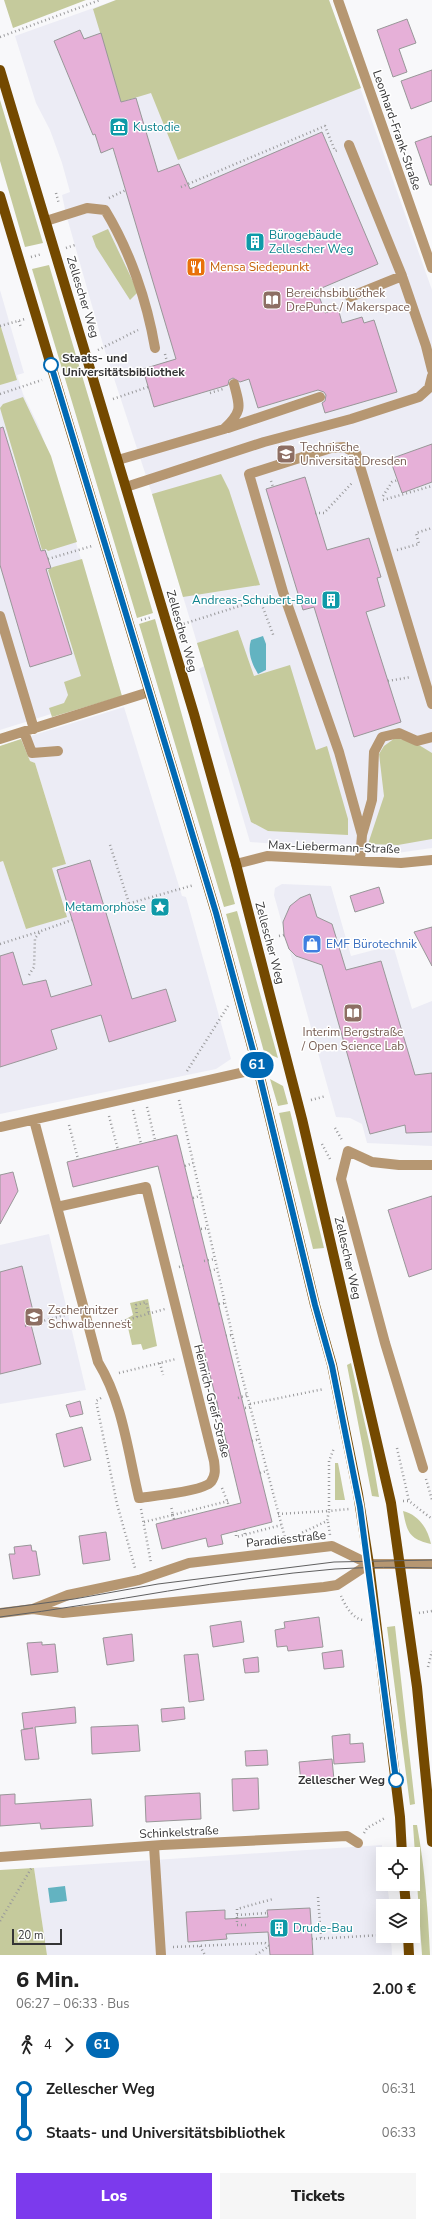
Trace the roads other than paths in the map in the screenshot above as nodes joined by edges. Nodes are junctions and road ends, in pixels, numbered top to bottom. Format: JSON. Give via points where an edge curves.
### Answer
{"nodes":[{"id":1,"x":338,"y":0,"type":"edge"},
{"id":2,"x":0,"y":70,"type":"edge"},
{"id":3,"x":349,"y":145,"type":"road end"},
{"id":4,"x":0,"y":196,"type":"edge"},
{"id":5,"x":3,"y":215,"type":"edge"},
{"id":6,"x":46,"y":221,"type":"junction"},
{"id":7,"x":432,"y":268,"type":"edge"},
{"id":8,"x":402,"y":276,"type":"junction"},
{"id":9,"x":350,"y":297,"type":"dead end"},
{"id":10,"x":155,"y":348,"type":"dead end"},
{"id":11,"x":432,"y":370,"type":"edge"},
{"id":12,"x":432,"y":376,"type":"edge"},
{"id":13,"x":234,"y":384,"type":"dead end"},
{"id":14,"x":320,"y":397,"type":"dead end"},
{"id":15,"x":224,"y":429,"type":"junction"},
{"id":16,"x":118,"y":460,"type":"junction"},
{"id":17,"x":126,"y":487,"type":"junction"},
{"id":18,"x":0,"y":616,"type":"edge"},
{"id":19,"x":149,"y":692,"type":"junction"},
{"id":20,"x":432,"y":704,"type":"edge"},
{"id":21,"x":29,"y":730,"type":"junction"},
{"id":22,"x":432,"y":737,"type":"edge"},
{"id":23,"x":0,"y":739,"type":"edge"},
{"id":24,"x":58,"y":751,"type":"dead end"},
{"id":25,"x":362,"y":835,"type":"junction"},
{"id":26,"x":360,"y":860,"type":"junction"},
{"id":27,"x":432,"y":860,"type":"edge"},
{"id":28,"x":236,"y":864,"type":"junction"},
{"id":29,"x":258,"y":1069,"type":"junction"},
{"id":30,"x":34,"y":1120,"type":"junction"},
{"id":31,"x":0,"y":1127,"type":"edge"},
{"id":32,"x":432,"y":1165,"type":"edge"},
{"id":33,"x":57,"y":1207,"type":"junction"},
{"id":34,"x":423,"y":1468,"type":"road end"},
{"id":35,"x":368,"y":1564,"type":"junction"},
{"id":36,"x":400,"y":1564,"type":"junction"},
{"id":37,"x":432,"y":1564,"type":"edge"},
{"id":38,"x":33,"y":1609,"type":"junction"},
{"id":39,"x":0,"y":1613,"type":"edge"},
{"id":40,"x":432,"y":1842,"type":"edge"},
{"id":41,"x":358,"y":1843,"type":"road end"},
{"id":42,"x":154,"y":1846,"type":"junction"},
{"id":43,"x":402,"y":1847,"type":"edge"},
{"id":44,"x":0,"y":1858,"type":"edge"},
{"id":45,"x":408,"y":1943,"type":"edge"},
{"id":46,"x":161,"y":1952,"type":"edge"},
{"id":47,"x":409,"y":1955,"type":"edge"}],
"edges":[{"from":1,"to":7,"type":"street","name":"Leonhard-Frank-Straße"},
{"from":2,"to":6,"type":"main road","name":"Zellescher Weg"},
{"from":3,"to":8,"type":"street"},
{"from":4,"to":5,"type":"main road"},
{"from":5,"to":19,"type":"main road"},
{"from":6,"to":10,"type":"street","via":[[87,208],[105,210],[114,225],[141,291]]},
{"from":6,"to":16,"type":"main road","name":"Zellescher Weg"},
{"from":8,"to":9,"type":"street"},
{"from":8,"to":11,"type":"street"},
{"from":12,"to":17,"type":"street","via":[[429,388],[419,397],[351,419],[264,442]]},
{"from":13,"to":15,"type":"street","via":[[240,405],[234,419]]},
{"from":14,"to":15,"type":"street"},
{"from":15,"to":16,"type":"street"},
{"from":16,"to":17,"type":"main road","name":"Zellescher Weg"},
{"from":17,"to":28,"type":"main road","name":"Zellescher Weg"},
{"from":18,"to":21,"type":"street"},
{"from":19,"to":21,"type":"street"},
{"from":19,"to":29,"type":"main road"},
{"from":20,"to":25,"type":"street","via":[[356,453],[344,447],[331,448],[249,474],[284,592],[339,752]]},
{"from":21,"to":23,"type":"street"},
{"from":21,"to":24,"type":"street","via":[[32,753]]},
{"from":22,"to":25,"type":"street","via":[[417,740],[399,733],[382,737],[374,752],[372,800]]},
{"from":25,"to":26,"type":"street"},
{"from":26,"to":27,"type":"street","name":"Max-Liebermann-Straße","via":[[400,863]]},
{"from":26,"to":28,"type":"street","name":"Max-Liebermann-Straße","via":[[267,856]]},
{"from":28,"to":36,"type":"main road","name":"Zellescher Weg","via":[[302,1119],[391,1503]]},
{"from":29,"to":30,"type":"street"},
{"from":29,"to":35,"type":"main road","via":[[336,1387],[360,1507]]},
{"from":30,"to":31,"type":"street"},
{"from":30,"to":33,"type":"street","name":"Heinrich-Greif-Straße"},
{"from":32,"to":34,"type":"street","name":"Zellescher Weg","via":[[372,1162],[348,1151],[340,1179],[385,1343]]},
{"from":33,"to":33,"type":"street","name":"Heinrich-Greif-Straße","via":[[98,1362],[112,1389],[139,1498],[200,1488],[210,1483],[215,1474],[214,1461],[146,1187]]},
{"from":35,"to":36,"type":"street"},
{"from":35,"to":38,"type":"street","name":"Paradiesstraße","via":[[337,1585],[324,1587],[63,1614]]},
{"from":35,"to":38,"type":"street","name":"Paradiesstraße","via":[[332,1546],[189,1563],[139,1580],[68,1595]]},
{"from":35,"to":43,"type":"main road"},
{"from":36,"to":37,"type":"street"},
{"from":36,"to":40,"type":"main road","name":"Zellescher Weg","via":[[417,1687]]},
{"from":38,"to":39,"type":"street","name":"Paradiesstraße"},
{"from":41,"to":42,"type":"street","name":"Schinkelstraße","via":[[347,1836]]},
{"from":42,"to":44,"type":"street","name":"Schinkelstraße"},
{"from":42,"to":46,"type":"street"},
{"from":45,"to":47,"type":"main road"}]}
